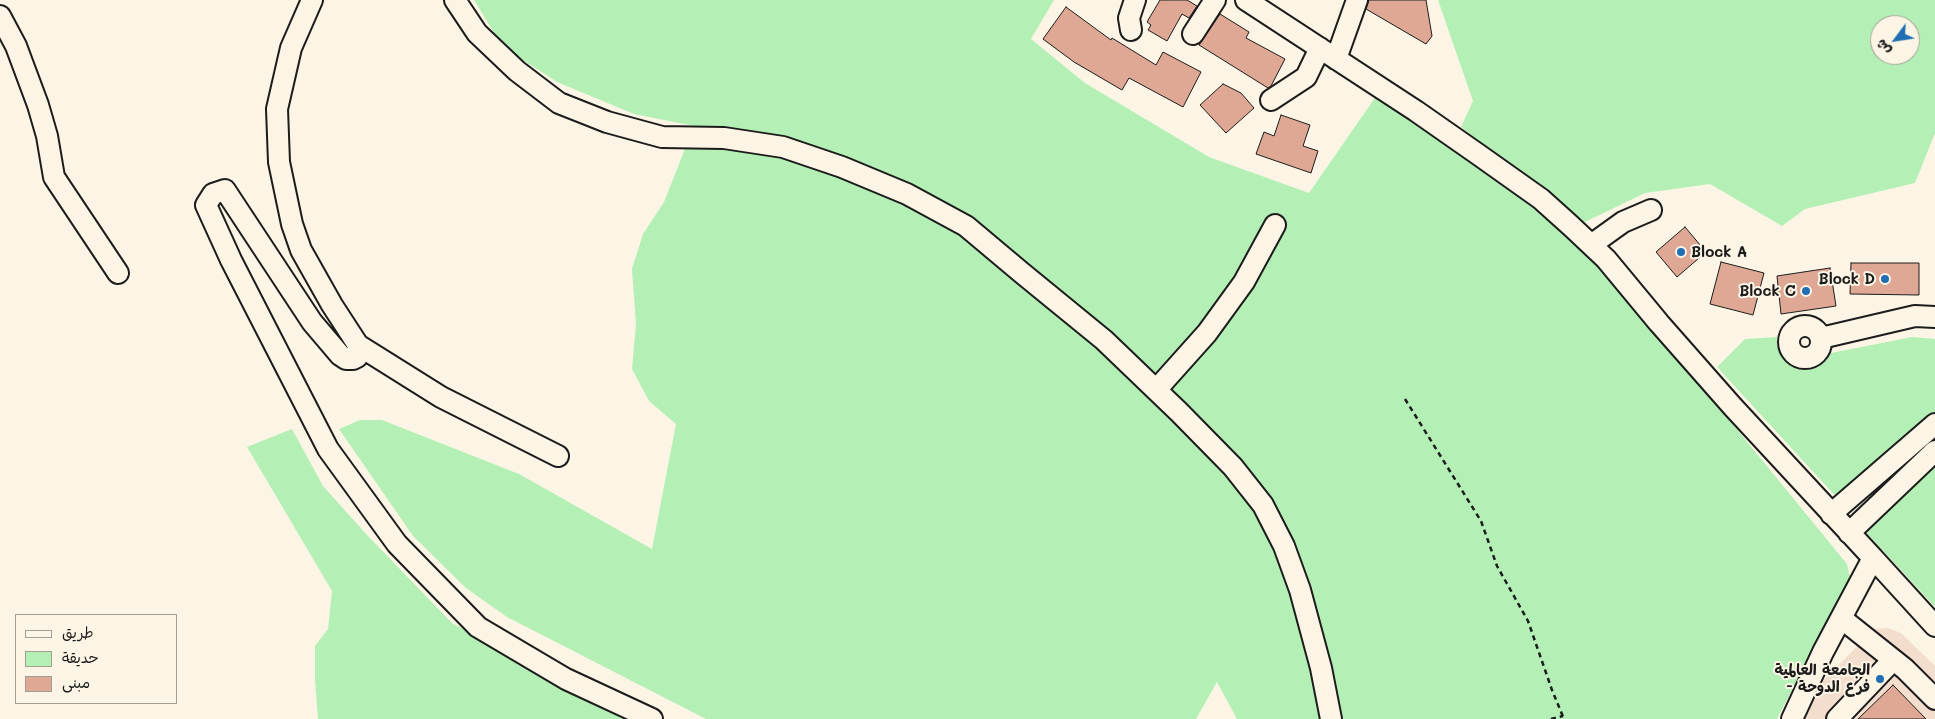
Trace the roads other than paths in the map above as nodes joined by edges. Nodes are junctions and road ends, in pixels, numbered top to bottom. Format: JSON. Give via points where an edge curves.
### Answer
{"nodes":[{"id":1,"x":312,"y":0,"type":"edge"},
{"id":2,"x":455,"y":0,"type":"edge"},
{"id":3,"x":1135,"y":0,"type":"edge"},
{"id":4,"x":1214,"y":0,"type":"edge"},
{"id":5,"x":1246,"y":0,"type":"edge"},
{"id":6,"x":1357,"y":0,"type":"edge"},
{"id":7,"x":0,"y":16,"type":"edge"},
{"id":8,"x":1131,"y":30,"type":"dead end"},
{"id":9,"x":1193,"y":34,"type":"dead end"},
{"id":10,"x":1328,"y":54,"type":"junction"},
{"id":11,"x":1272,"y":100,"type":"dead end"},
{"id":12,"x":1651,"y":210,"type":"dead end"},
{"id":13,"x":1275,"y":225,"type":"dead end"},
{"id":14,"x":1591,"y":245,"type":"junction"},
{"id":15,"x":118,"y":273,"type":"dead end"},
{"id":16,"x":1935,"y":317,"type":"edge"},
{"id":17,"x":1821,"y":338,"type":"dead end"},
{"id":18,"x":358,"y":345,"type":"junction"},
{"id":19,"x":1156,"y":390,"type":"junction"},
{"id":20,"x":1935,"y":424,"type":"edge"},
{"id":21,"x":1935,"y":451,"type":"edge"},
{"id":22,"x":558,"y":456,"type":"dead end"},
{"id":23,"x":1831,"y":514,"type":"junction"},
{"id":24,"x":1849,"y":533,"type":"junction"},
{"id":25,"x":1873,"y":558,"type":"junction"},
{"id":26,"x":1841,"y":618,"type":"junction"},
{"id":27,"x":1935,"y":626,"type":"edge"},
{"id":28,"x":1894,"y":660,"type":"junction"},
{"id":29,"x":1935,"y":699,"type":"edge"},
{"id":30,"x":652,"y":719,"type":"edge"},
{"id":31,"x":1331,"y":719,"type":"edge"},
{"id":32,"x":1792,"y":719,"type":"edge"},
{"id":33,"x":1837,"y":719,"type":"edge"}],
"edges":[{"from":1,"to":18,"type":"street","via":[[291,48],[277,109],[279,162],[301,250]]},
{"from":2,"to":19,"type":"street","via":[[477,33],[517,70],[560,102],[607,122],[662,136],[724,138],[783,147],[907,194],[966,226],[1104,340]]},
{"from":3,"to":8,"type":"street","via":[[1129,18]]},
{"from":4,"to":9,"type":"street"},
{"from":5,"to":10,"type":"street"},
{"from":6,"to":10,"type":"street"},
{"from":7,"to":15,"type":"street","via":[[16,46],[38,105],[54,177]]},
{"from":10,"to":11,"type":"street","via":[[1306,77]]},
{"from":10,"to":14,"type":"street","via":[[1416,111],[1541,200]]},
{"from":12,"to":14,"type":"street","via":[[1623,222]]},
{"from":13,"to":19,"type":"street","via":[[1244,282],[1207,333]]},
{"from":14,"to":23,"type":"street"},
{"from":16,"to":17,"type":"street","via":[[1908,317]]},
{"from":18,"to":22,"type":"street","via":[[441,397]]},
{"from":18,"to":30,"type":"street","via":[[358,357],[346,359],[340,355],[312,322],[225,190],[213,194],[206,205],[328,449],[397,544],[478,627],[566,679]]},
{"from":19,"to":31,"type":"street","via":[[1233,467],[1263,505],[1284,546],[1300,590]]},
{"from":20,"to":23,"type":"street"},
{"from":21,"to":24,"type":"street"},
{"from":23,"to":24,"type":"street"},
{"from":24,"to":25,"type":"street"},
{"from":25,"to":26,"type":"street"},
{"from":25,"to":27,"type":"street"},
{"from":26,"to":28,"type":"street"},
{"from":26,"to":32,"type":"street"},
{"from":28,"to":29,"type":"street"},
{"from":28,"to":33,"type":"street"}]}
